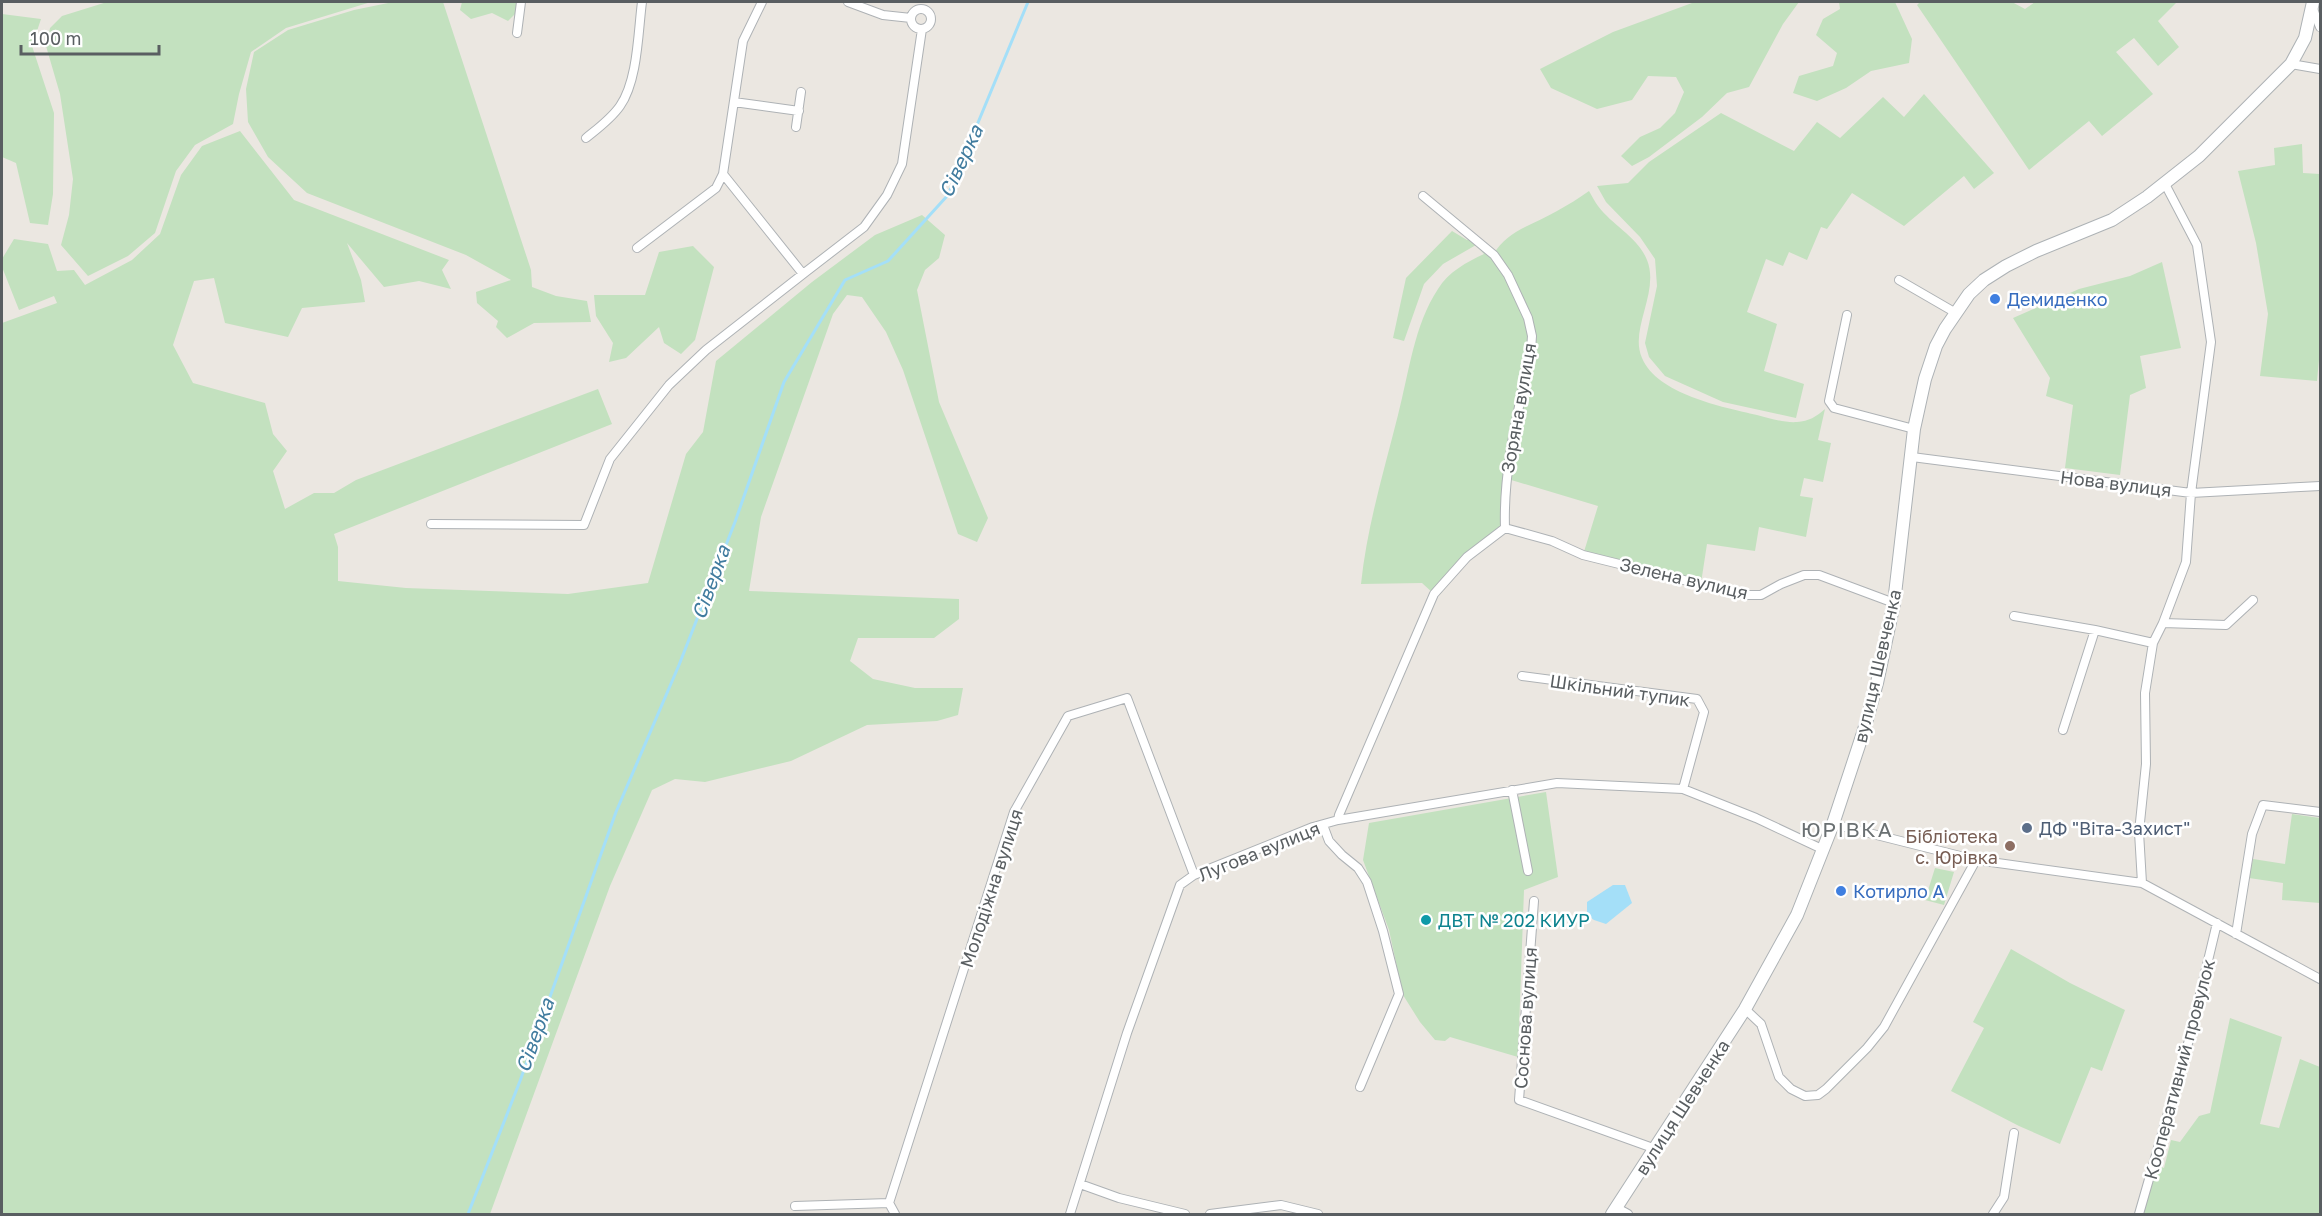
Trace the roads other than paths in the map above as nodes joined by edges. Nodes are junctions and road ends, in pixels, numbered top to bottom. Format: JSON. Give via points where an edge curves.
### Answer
{"nodes":[{"id":1,"x":521,"y":2,"type":"edge"},
{"id":2,"x":642,"y":2,"type":"edge"},
{"id":3,"x":762,"y":2,"type":"edge"},
{"id":4,"x":848,"y":2,"type":"edge"},
{"id":5,"x":923,"y":5,"type":"edge"},
{"id":6,"x":2313,"y":5,"type":"edge"},
{"id":7,"x":911,"y":18,"type":"junction"},
{"id":8,"x":2320,"y":27,"type":"edge"},
{"id":9,"x":922,"y":29,"type":"junction"},
{"id":10,"x":517,"y":33,"type":"dead end"},
{"id":11,"x":2291,"y":64,"type":"junction"},
{"id":12,"x":2320,"y":69,"type":"edge"},
{"id":13,"x":801,"y":92,"type":"dead end"},
{"id":14,"x":734,"y":102,"type":"junction"},
{"id":15,"x":799,"y":111,"type":"junction"},
{"id":16,"x":796,"y":127,"type":"dead end"},
{"id":17,"x":586,"y":138,"type":"dead end"},
{"id":18,"x":723,"y":174,"type":"junction"},
{"id":19,"x":2165,"y":184,"type":"junction"},
{"id":20,"x":1423,"y":196,"type":"dead end"},
{"id":21,"x":637,"y":248,"type":"dead end"},
{"id":22,"x":803,"y":274,"type":"junction"},
{"id":23,"x":1899,"y":280,"type":"dead end"},
{"id":24,"x":1956,"y":313,"type":"junction"},
{"id":25,"x":1847,"y":315,"type":"dead end"},
{"id":26,"x":1914,"y":429,"type":"junction"},
{"id":27,"x":1912,"y":458,"type":"junction"},
{"id":28,"x":2320,"y":486,"type":"edge"},
{"id":29,"x":2191,"y":493,"type":"junction"},
{"id":30,"x":431,"y":524,"type":"dead end"},
{"id":31,"x":1505,"y":528,"type":"junction"},
{"id":32,"x":2253,"y":600,"type":"dead end"},
{"id":33,"x":1894,"y":603,"type":"junction"},
{"id":34,"x":2014,"y":616,"type":"dead end"},
{"id":35,"x":2163,"y":623,"type":"junction"},
{"id":36,"x":2095,"y":630,"type":"junction"},
{"id":37,"x":2153,"y":643,"type":"junction"},
{"id":38,"x":1522,"y":676,"type":"dead end"},
{"id":39,"x":2063,"y":730,"type":"dead end"},
{"id":40,"x":1683,"y":789,"type":"junction"},
{"id":41,"x":1512,"y":790,"type":"junction"},
{"id":42,"x":2320,"y":812,"type":"edge"},
{"id":43,"x":1338,"y":820,"type":"junction"},
{"id":44,"x":1833,"y":824,"type":"junction"},
{"id":45,"x":1323,"y":825,"type":"junction"},
{"id":46,"x":1822,"y":849,"type":"junction"},
{"id":47,"x":1976,"y":860,"type":"junction"},
{"id":48,"x":1528,"y":871,"type":"dead end"},
{"id":49,"x":1194,"y":875,"type":"junction"},
{"id":50,"x":2142,"y":883,"type":"junction"},
{"id":51,"x":1534,"y":901,"type":"dead end"},
{"id":52,"x":2217,"y":923,"type":"junction"},
{"id":53,"x":2236,"y":934,"type":"junction"},
{"id":54,"x":2320,"y":979,"type":"edge"},
{"id":55,"x":1745,"y":1009,"type":"junction"},
{"id":56,"x":1360,"y":1087,"type":"dead end"},
{"id":57,"x":2014,"y":1133,"type":"dead end"},
{"id":58,"x":1653,"y":1148,"type":"junction"},
{"id":59,"x":1080,"y":1184,"type":"junction"},
{"id":60,"x":890,"y":1203,"type":"junction"},
{"id":61,"x":795,"y":1206,"type":"dead end"},
{"id":62,"x":1614,"y":1211,"type":"edge"},
{"id":63,"x":895,"y":1215,"type":"edge"},
{"id":64,"x":1070,"y":1215,"type":"edge"},
{"id":65,"x":1185,"y":1215,"type":"edge"},
{"id":66,"x":1210,"y":1215,"type":"edge"},
{"id":67,"x":1318,"y":1215,"type":"edge"},
{"id":68,"x":1628,"y":1215,"type":"edge"},
{"id":69,"x":1992,"y":1215,"type":"edge"},
{"id":70,"x":2139,"y":1215,"type":"edge"}],
"edges":[{"from":1,"to":10,"type":"street"},
{"from":2,"to":17,"type":"street","via":[[627,93],[620,106]]},
{"from":3,"to":14,"type":"street","via":[[743,41]]},
{"from":4,"to":7,"type":"street","via":[[883,15]]},
{"from":5,"to":7,"type":"street"},
{"from":5,"to":9,"type":"street","via":[[931,21]]},
{"from":6,"to":8,"type":"street","name":"вулиця Шевченка"},
{"from":6,"to":11,"type":"street","name":"вулиця Шевченка","via":[[2305,38]]},
{"from":7,"to":9,"type":"street","via":[[915,27]]},
{"from":9,"to":22,"type":"street","via":[[902,164],[887,195],[864,227]]},
{"from":11,"to":12,"type":"street"},
{"from":11,"to":19,"type":"street","name":"вулиця Шевченка"},
{"from":13,"to":15,"type":"street"},
{"from":14,"to":15,"type":"street"},
{"from":14,"to":18,"type":"street"},
{"from":15,"to":16,"type":"street"},
{"from":18,"to":21,"type":"street","via":[[716,188]]},
{"from":18,"to":22,"type":"street"},
{"from":19,"to":24,"type":"street","name":"вулиця Шевченка","via":[[2112,220],[2006,266],[1977,287]]},
{"from":19,"to":29,"type":"street","via":[[2197,245],[2211,342]]},
{"from":20,"to":31,"type":"street","name":"Зоряна вулиця","via":[[1494,255],[1528,318],[1531,350],[1506,469]]},
{"from":22,"to":30,"type":"street","via":[[706,350],[669,385],[610,459],[584,525]]},
{"from":23,"to":24,"type":"street"},
{"from":24,"to":26,"type":"street","name":"вулиця Шевченка","via":[[1936,346]]},
{"from":25,"to":26,"type":"street","via":[[1829,401],[1834,408]]},
{"from":26,"to":27,"type":"street","name":"вулиця Шевченка"},
{"from":27,"to":29,"type":"street","name":"Нова вулиця"},
{"from":27,"to":33,"type":"street","name":"вулиця Шевченка"},
{"from":28,"to":29,"type":"street","name":"Нова вулиця"},
{"from":29,"to":35,"type":"street","via":[[2186,562]]},
{"from":31,"to":33,"type":"street","name":"Зелена вулиця","via":[[1583,555],[1744,595],[1761,595],[1804,575],[1819,575]]},
{"from":31,"to":43,"type":"street","via":[[1467,557],[1434,594]]},
{"from":32,"to":35,"type":"street","via":[[2226,625]]},
{"from":33,"to":44,"type":"street","name":"вулиця Шевченка","via":[[1864,730]]},
{"from":34,"to":36,"type":"street"},
{"from":35,"to":37,"type":"street"},
{"from":36,"to":37,"type":"street"},
{"from":36,"to":39,"type":"street"},
{"from":37,"to":50,"type":"street","via":[[2145,693],[2146,764],[2139,832]]},
{"from":38,"to":40,"type":"street","name":"Шкільний тупик","via":[[1697,699],[1704,712]]},
{"from":40,"to":41,"type":"street","name":"Лугова вулиця","via":[[1557,783]]},
{"from":40,"to":46,"type":"street","name":"Лугова вулиця"},
{"from":41,"to":43,"type":"street","name":"Лугова вулиця"},
{"from":41,"to":48,"type":"street"},
{"from":42,"to":53,"type":"street","via":[[2263,805],[2252,834]]},
{"from":43,"to":45,"type":"street","name":"Лугова вулиця"},
{"from":44,"to":46,"type":"street","name":"вулиця Шевченка"},
{"from":44,"to":47,"type":"street"},
{"from":45,"to":49,"type":"street","name":"Лугова вулиця"},
{"from":45,"to":56,"type":"street","via":[[1329,841],[1367,882],[1399,994]]},
{"from":46,"to":55,"type":"street","name":"вулиця Шевченка","via":[[1797,915]]},
{"from":47,"to":50,"type":"street"},
{"from":47,"to":55,"type":"street","via":[[1884,1027],[1818,1095],[1805,1096],[1779,1077],[1761,1024]]},
{"from":49,"to":59,"type":"street","name":"Лугова вулиця","via":[[1180,885],[1127,1033]]},
{"from":49,"to":60,"type":"street","name":"Молодіжна вулиця","via":[[1127,698],[1068,716],[1014,812]]},
{"from":50,"to":52,"type":"street"},
{"from":51,"to":58,"type":"street","name":"Соснова вулиця","via":[[1519,1100]]},
{"from":52,"to":53,"type":"street"},
{"from":52,"to":70,"type":"street","name":"Кооперативний провулок","via":[[2189,1040]]},
{"from":53,"to":54,"type":"street"},
{"from":55,"to":58,"type":"street","name":"вулиця Шевченка"},
{"from":57,"to":69,"type":"street","via":[[2004,1197]]},
{"from":58,"to":62,"type":"street","name":"вулиця Шевченка"},
{"from":59,"to":64,"type":"street","name":"Лугова вулиця"},
{"from":59,"to":65,"type":"street"},
{"from":60,"to":61,"type":"street"},
{"from":60,"to":63,"type":"street"},
{"from":62,"to":68,"type":"street"},
{"from":66,"to":67,"type":"street","via":[[1281,1205]]}]}
